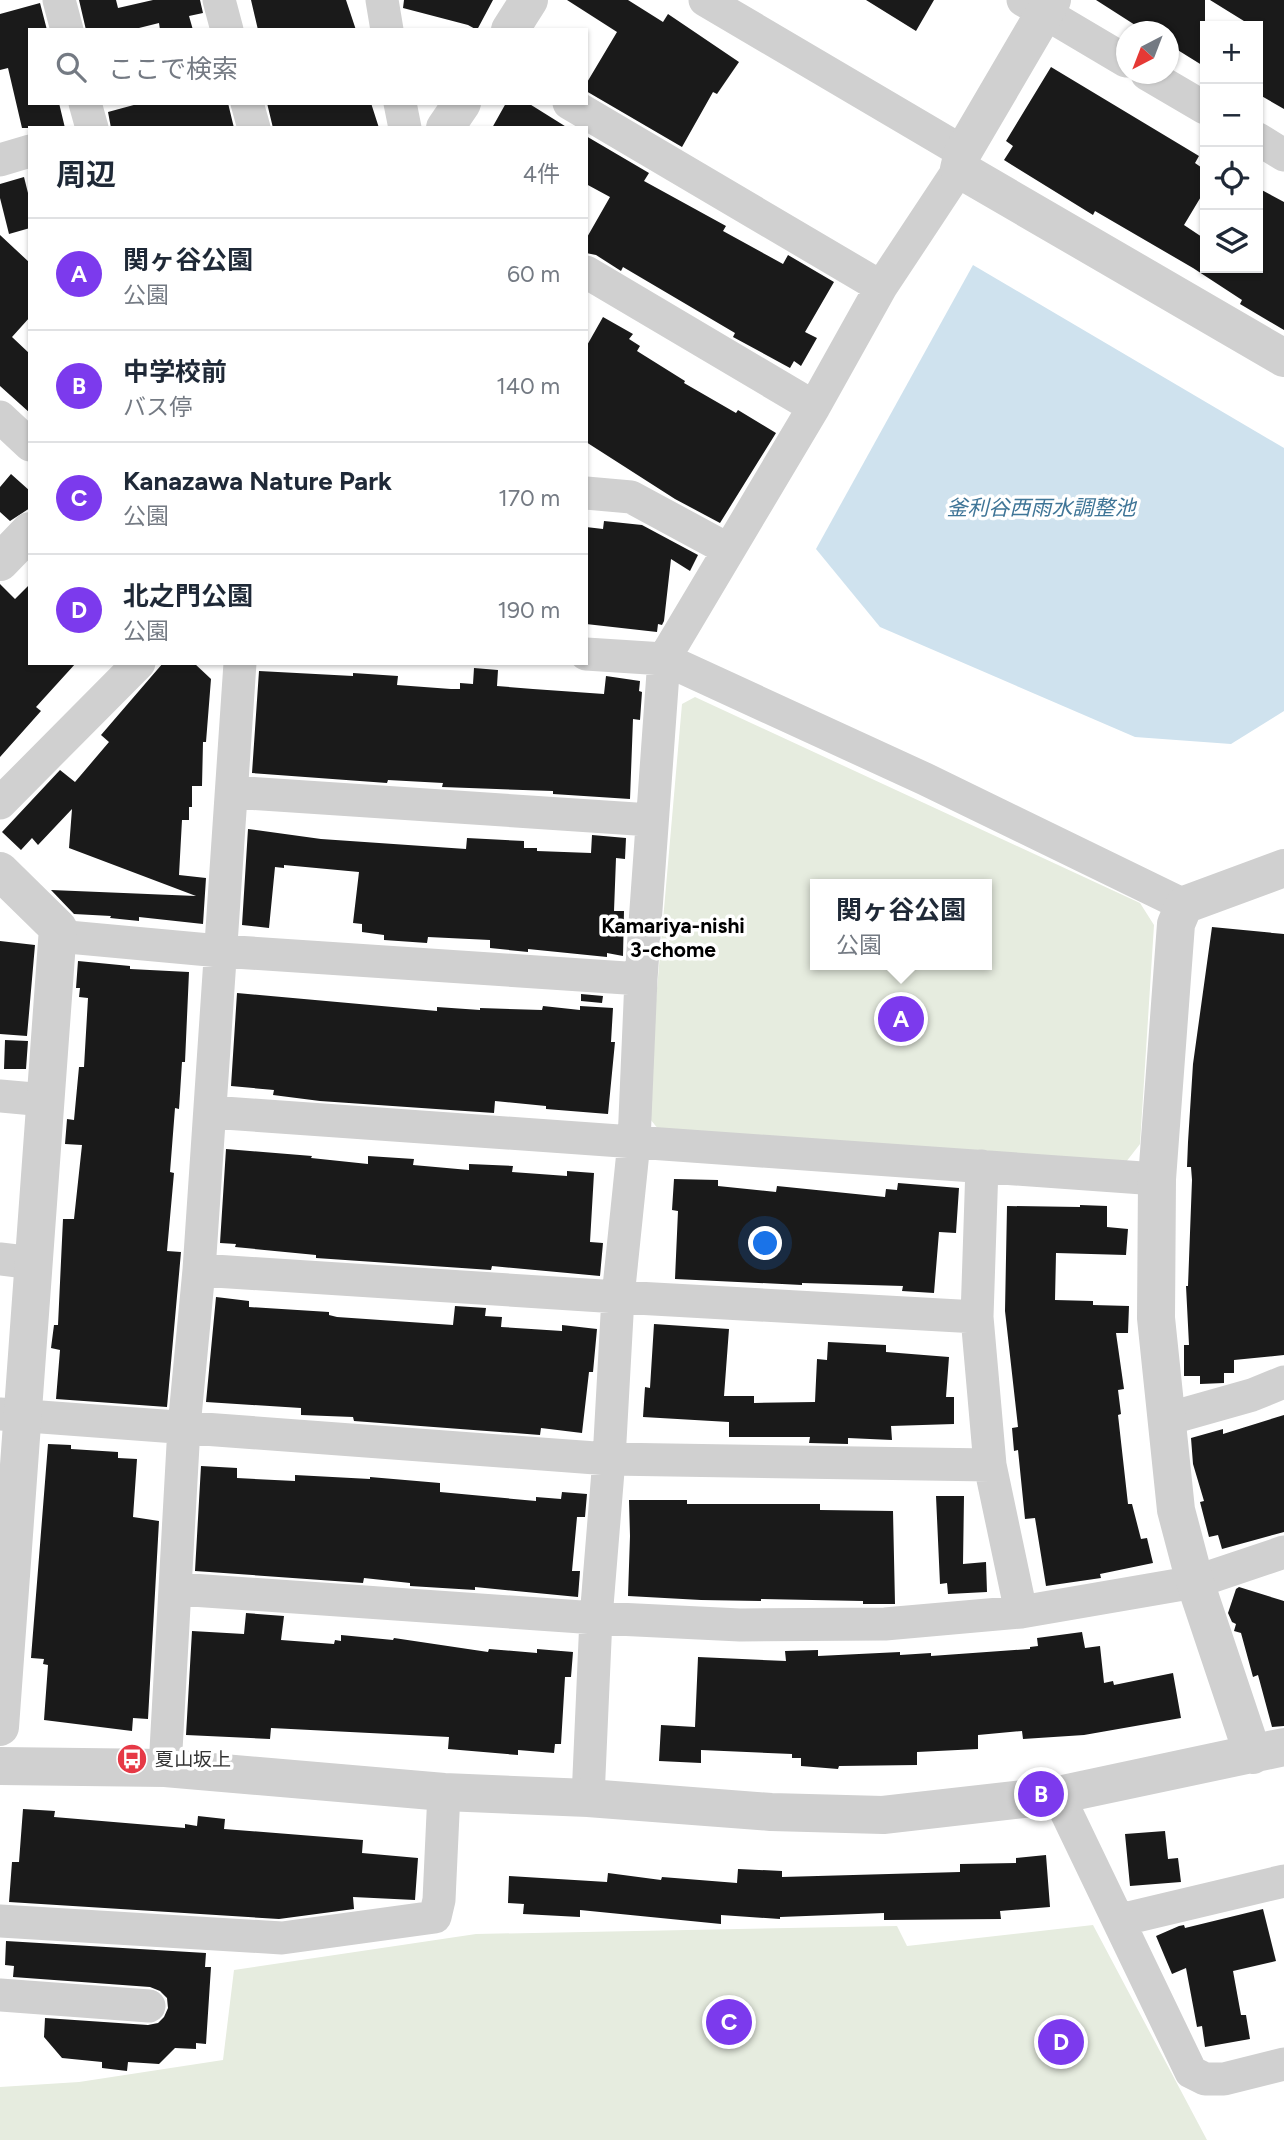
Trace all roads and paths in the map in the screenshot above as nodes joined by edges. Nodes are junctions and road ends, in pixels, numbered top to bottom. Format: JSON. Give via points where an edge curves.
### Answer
{"nodes":[{"id":1,"x":59,"y":0,"type":"edge"},
{"id":2,"x":219,"y":0,"type":"edge"},
{"id":3,"x":382,"y":0,"type":"edge"},
{"id":4,"x":529,"y":0,"type":"edge"},
{"id":5,"x":705,"y":0,"type":"edge"},
{"id":6,"x":1040,"y":4,"type":"edge"},
{"id":7,"x":66,"y":28,"type":"edge"},
{"id":8,"x":226,"y":28,"type":"edge"},
{"id":9,"x":387,"y":28,"type":"edge"},
{"id":10,"x":511,"y":28,"type":"edge"},
{"id":11,"x":1116,"y":54,"type":"edge"},
{"id":12,"x":1164,"y":84,"type":"edge"},
{"id":13,"x":86,"y":105,"type":"edge"},
{"id":14,"x":248,"y":105,"type":"edge"},
{"id":15,"x":400,"y":105,"type":"edge"},
{"id":16,"x":461,"y":105,"type":"edge"},
{"id":17,"x":572,"y":105,"type":"edge"},
{"id":18,"x":1200,"y":105,"type":"edge"},
{"id":19,"x":91,"y":126,"type":"edge"},
{"id":20,"x":253,"y":126,"type":"edge"},
{"id":21,"x":405,"y":126,"type":"edge"},
{"id":22,"x":446,"y":126,"type":"edge"},
{"id":23,"x":1263,"y":142,"type":"edge"},
{"id":24,"x":28,"y":152,"type":"edge"},
{"id":25,"x":1284,"y":155,"type":"edge"},
{"id":26,"x":0,"y":160,"type":"edge"},
{"id":27,"x":961,"y":160,"type":"junction"},
{"id":28,"x":588,"y":273,"type":"edge"},
{"id":29,"x":881,"y":287,"type":"junction"},
{"id":30,"x":1284,"y":358,"type":"edge"},
{"id":31,"x":814,"y":407,"type":"junction"},
{"id":32,"x":0,"y":417,"type":"edge"},
{"id":33,"x":28,"y":443,"type":"edge"},
{"id":34,"x":588,"y":493,"type":"edge"},
{"id":35,"x":28,"y":533,"type":"edge"},
{"id":36,"x":729,"y":550,"type":"junction"},
{"id":37,"x":0,"y":562,"type":"edge"},
{"id":38,"x":588,"y":653,"type":"edge"},
{"id":39,"x":664,"y":659,"type":"junction"},
{"id":40,"x":137,"y":665,"type":"edge"},
{"id":41,"x":240,"y":665,"type":"edge"},
{"id":42,"x":232,"y":792,"type":"junction"},
{"id":43,"x":0,"y":803,"type":"edge"},
{"id":44,"x":651,"y":820,"type":"junction"},
{"id":45,"x":1284,"y":868,"type":"edge"},
{"id":46,"x":0,"y":871,"type":"edge"},
{"id":47,"x":1184,"y":905,"type":"junction"},
{"id":48,"x":57,"y":936,"type":"junction"},
{"id":49,"x":220,"y":951,"type":"junction"},
{"id":50,"x":641,"y":979,"type":"junction"},
{"id":51,"x":0,"y":1097,"type":"edge"},
{"id":52,"x":45,"y":1100,"type":"junction"},
{"id":53,"x":210,"y":1112,"type":"junction"},
{"id":54,"x":634,"y":1142,"type":"junction"},
{"id":55,"x":982,"y":1166,"type":"junction"},
{"id":56,"x":1157,"y":1179,"type":"junction"},
{"id":57,"x":17,"y":1261,"type":"edge"},
{"id":58,"x":199,"y":1270,"type":"junction"},
{"id":59,"x":618,"y":1297,"type":"junction"},
{"id":60,"x":977,"y":1317,"type":"junction"},
{"id":61,"x":1284,"y":1382,"type":"edge"},
{"id":62,"x":11,"y":1414,"type":"edge"},
{"id":63,"x":1167,"y":1419,"type":"junction"},
{"id":64,"x":184,"y":1427,"type":"junction"},
{"id":65,"x":610,"y":1459,"type":"junction"},
{"id":66,"x":990,"y":1465,"type":"junction"},
{"id":67,"x":1284,"y":1552,"type":"edge"},
{"id":68,"x":5,"y":1579,"type":"edge"},
{"id":69,"x":1195,"y":1582,"type":"junction"},
{"id":70,"x":177,"y":1588,"type":"junction"},
{"id":71,"x":1021,"y":1612,"type":"junction"},
{"id":72,"x":596,"y":1618,"type":"junction"},
{"id":73,"x":0,"y":1727,"type":"edge"},
{"id":74,"x":1269,"y":1751,"type":"edge"},
{"id":75,"x":0,"y":1766,"type":"edge"},
{"id":76,"x":165,"y":1768,"type":"junction"},
{"id":77,"x":444,"y":1792,"type":"junction"},
{"id":78,"x":1058,"y":1796,"type":"junction"},
{"id":79,"x":588,"y":1798,"type":"junction"},
{"id":80,"x":1284,"y":1881,"type":"edge"},
{"id":81,"x":1120,"y":1920,"type":"junction"},
{"id":82,"x":0,"y":1921,"type":"edge"},
{"id":83,"x":0,"y":1995,"type":"edge"},
{"id":84,"x":149,"y":2006,"type":"dead end"},
{"id":85,"x":1284,"y":2064,"type":"edge"}],
"edges":[{"from":1,"to":7,"type":"street"},
{"from":2,"to":8,"type":"street"},
{"from":3,"to":9,"type":"street"},
{"from":4,"to":10,"type":"street"},
{"from":5,"to":27,"type":"street"},
{"from":6,"to":11,"type":"street"},
{"from":6,"to":27,"type":"street"},
{"from":12,"to":18,"type":"street"},
{"from":13,"to":19,"type":"street"},
{"from":14,"to":20,"type":"street"},
{"from":15,"to":21,"type":"street"},
{"from":16,"to":22,"type":"street"},
{"from":17,"to":29,"type":"street"},
{"from":23,"to":25,"type":"street"},
{"from":24,"to":26,"type":"street"},
{"from":27,"to":29,"type":"street"},
{"from":27,"to":30,"type":"street"},
{"from":28,"to":31,"type":"street"},
{"from":29,"to":31,"type":"street"},
{"from":31,"to":36,"type":"street"},
{"from":32,"to":33,"type":"street"},
{"from":34,"to":36,"type":"street","via":[[631,497]]},
{"from":35,"to":37,"type":"street"},
{"from":36,"to":39,"type":"street"},
{"from":38,"to":39,"type":"street"},
{"from":39,"to":44,"type":"street"},
{"from":39,"to":47,"type":"street"},
{"from":40,"to":43,"type":"street"},
{"from":41,"to":42,"type":"street"},
{"from":42,"to":44,"type":"street"},
{"from":42,"to":49,"type":"street"},
{"from":44,"to":50,"type":"street"},
{"from":45,"to":47,"type":"street"},
{"from":46,"to":48,"type":"street","via":[[58,928]]},
{"from":47,"to":56,"type":"street","via":[[1176,924]]},
{"from":48,"to":49,"type":"street"},
{"from":48,"to":52,"type":"street"},
{"from":49,"to":50,"type":"street"},
{"from":49,"to":53,"type":"street"},
{"from":50,"to":54,"type":"street"},
{"from":51,"to":52,"type":"street"},
{"from":52,"to":57,"type":"street"},
{"from":53,"to":54,"type":"street"},
{"from":53,"to":58,"type":"street"},
{"from":54,"to":55,"type":"street"},
{"from":54,"to":59,"type":"street"},
{"from":55,"to":56,"type":"street"},
{"from":55,"to":60,"type":"street"},
{"from":56,"to":63,"type":"street","via":[[1156,1318]]},
{"from":57,"to":62,"type":"street"},
{"from":58,"to":59,"type":"street"},
{"from":58,"to":64,"type":"street"},
{"from":59,"to":60,"type":"street"},
{"from":59,"to":65,"type":"street"},
{"from":60,"to":66,"type":"street"},
{"from":61,"to":63,"type":"street"},
{"from":62,"to":64,"type":"street"},
{"from":62,"to":68,"type":"street"},
{"from":63,"to":69,"type":"street","via":[[1176,1510]]},
{"from":64,"to":65,"type":"street"},
{"from":64,"to":70,"type":"street"},
{"from":65,"to":66,"type":"street"},
{"from":65,"to":72,"type":"street"},
{"from":66,"to":71,"type":"street"},
{"from":67,"to":69,"type":"street"},
{"from":68,"to":73,"type":"street"},
{"from":69,"to":71,"type":"street"},
{"from":69,"to":74,"type":"street"},
{"from":70,"to":72,"type":"street"},
{"from":70,"to":76,"type":"street"},
{"from":71,"to":72,"type":"street","via":[[859,1624],[740,1625]]},
{"from":72,"to":79,"type":"street"},
{"from":74,"to":78,"type":"street"},
{"from":75,"to":76,"type":"street"},
{"from":76,"to":77,"type":"street"},
{"from":77,"to":79,"type":"street"},
{"from":77,"to":82,"type":"street","via":[[435,1917],[282,1938]]},
{"from":78,"to":79,"type":"street","via":[[883,1815]]},
{"from":78,"to":81,"type":"street"},
{"from":80,"to":81,"type":"street"},
{"from":81,"to":85,"type":"street","via":[[1191,2072],[1205,2079],[1224,2079]]},
{"from":83,"to":84,"type":"street"}]}
